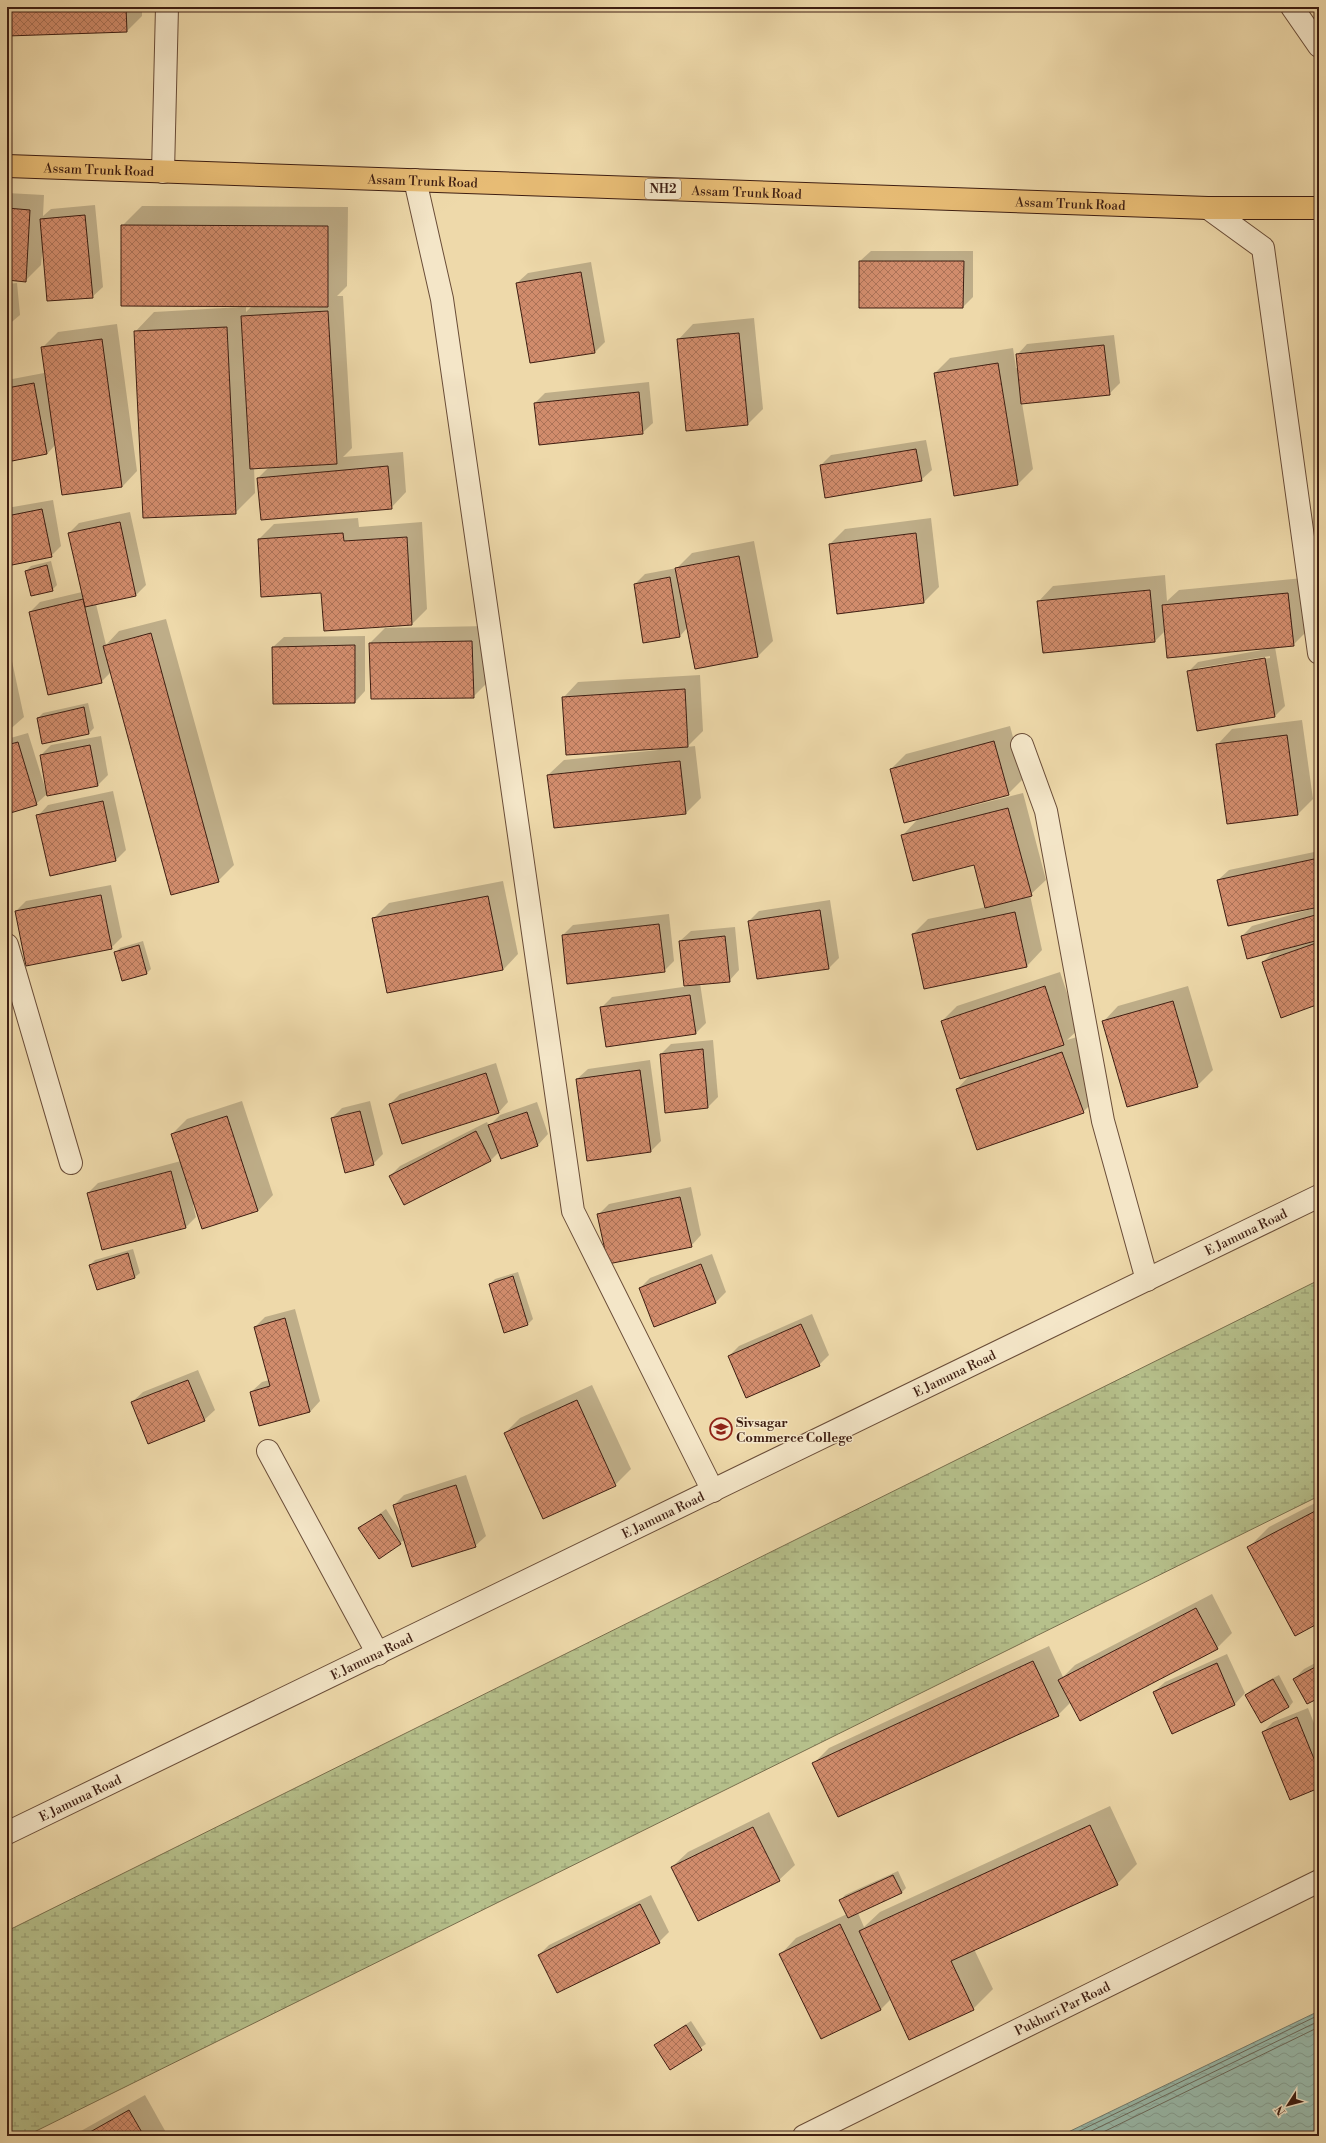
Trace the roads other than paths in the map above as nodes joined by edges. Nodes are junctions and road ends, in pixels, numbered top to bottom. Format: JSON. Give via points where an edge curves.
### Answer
{"nodes":[{"id":1,"x":167,"y":7,"type":"edge"},
{"id":2,"x":1292,"y":7,"type":"edge"},
{"id":3,"x":1319,"y":46,"type":"edge"},
{"id":4,"x":7,"y":166,"type":"edge"},
{"id":5,"x":163,"y":172,"type":"junction"},
{"id":6,"x":415,"y":180,"type":"junction"},
{"id":7,"x":1208,"y":208,"type":"junction"},
{"id":8,"x":1319,"y":208,"type":"edge"},
{"id":9,"x":1319,"y":653,"type":"edge"},
{"id":10,"x":1022,"y":745,"type":"dead end"},
{"id":11,"x":7,"y":945,"type":"edge"},
{"id":12,"x":71,"y":1163,"type":"dead end"},
{"id":13,"x":1319,"y":1196,"type":"edge"},
{"id":14,"x":1147,"y":1280,"type":"junction"},
{"id":15,"x":268,"y":1451,"type":"dead end"},
{"id":16,"x":713,"y":1491,"type":"junction"},
{"id":17,"x":378,"y":1654,"type":"junction"},
{"id":18,"x":7,"y":1833,"type":"edge"},
{"id":19,"x":1319,"y":1881,"type":"edge"},
{"id":20,"x":804,"y":2136,"type":"edge"}],
"edges":[{"from":1,"to":5,"type":"street"},
{"from":2,"to":3,"type":"street"},
{"from":4,"to":5,"type":"highway","name":"Assam Trunk Road","number":"NH2"},
{"from":5,"to":6,"type":"highway","name":"Assam Trunk Road","number":"NH2"},
{"from":6,"to":7,"type":"highway","name":"Assam Trunk Road","number":"NH2"},
{"from":6,"to":16,"type":"street","via":[[442,299],[573,1211]]},
{"from":7,"to":8,"type":"highway","name":"Assam Trunk Road","number":"NH2"},
{"from":7,"to":9,"type":"street","via":[[1262,248]]},
{"from":10,"to":14,"type":"street","via":[[1046,811],[1103,1121]]},
{"from":11,"to":12,"type":"street"},
{"from":13,"to":14,"type":"street","name":"E Jamuna Road"},
{"from":14,"to":16,"type":"street","name":"E Jamuna Road"},
{"from":15,"to":17,"type":"street"},
{"from":16,"to":17,"type":"street","name":"E Jamuna Road"},
{"from":17,"to":18,"type":"street","name":"E Jamuna Road"},
{"from":19,"to":20,"type":"street","name":"Pukhuri Par Road"}]}
